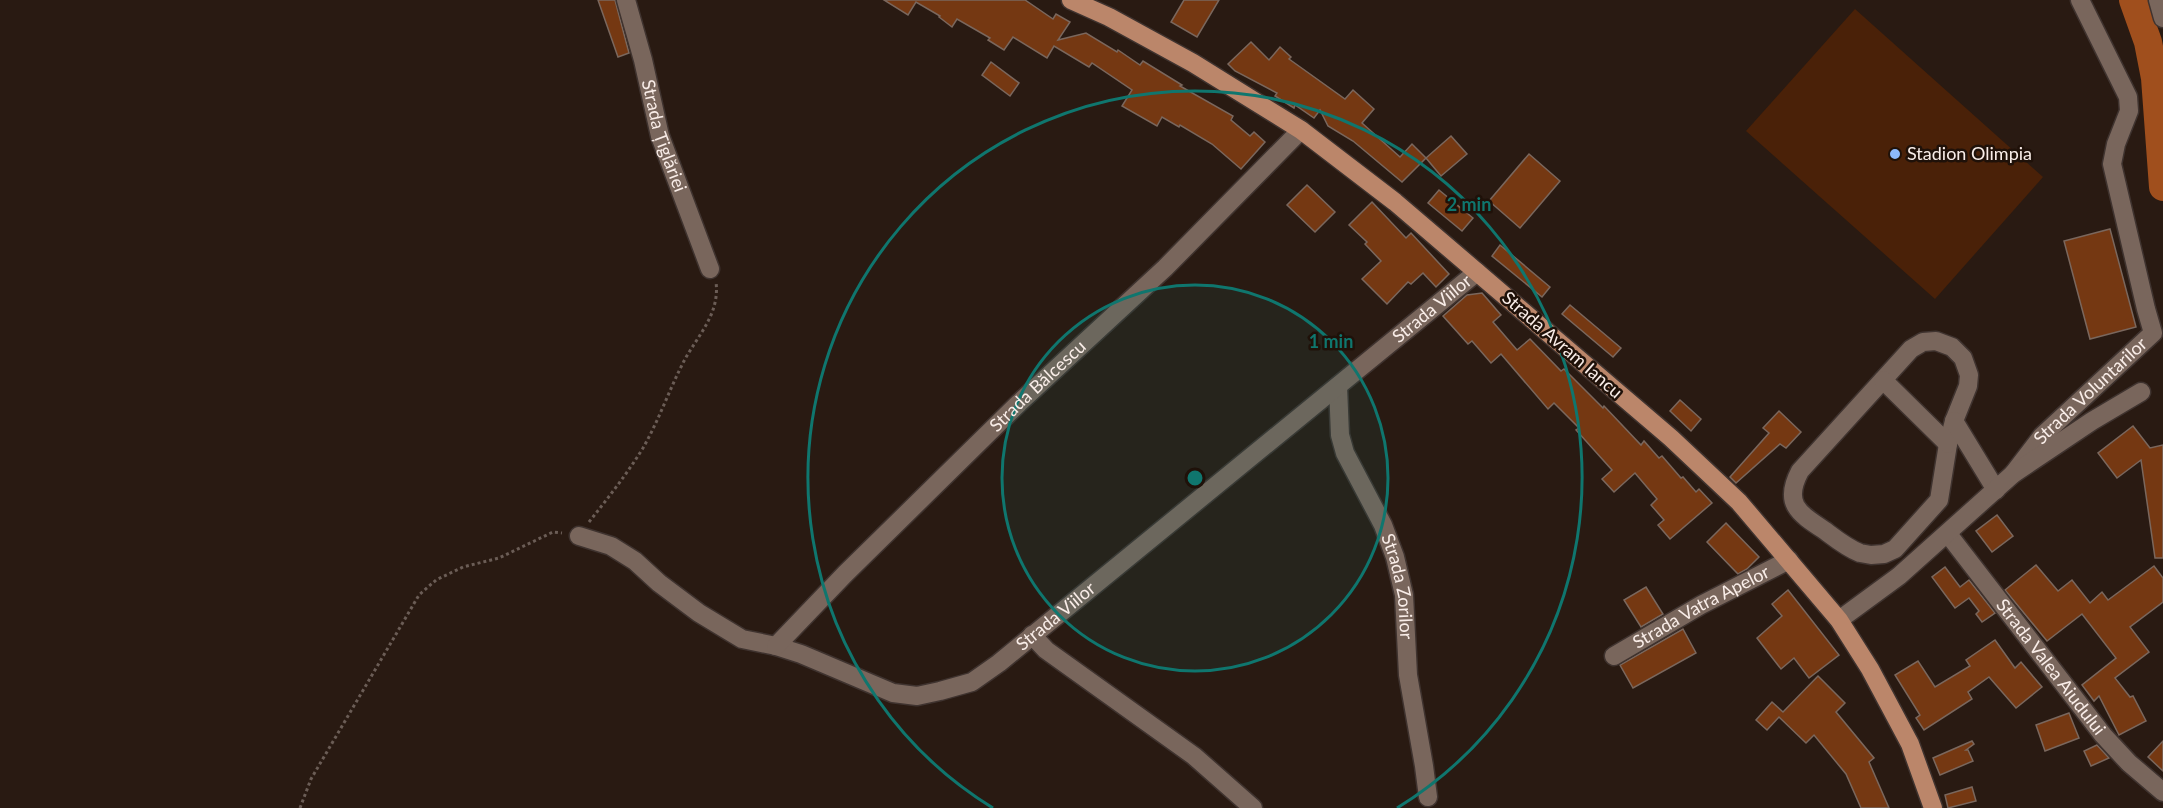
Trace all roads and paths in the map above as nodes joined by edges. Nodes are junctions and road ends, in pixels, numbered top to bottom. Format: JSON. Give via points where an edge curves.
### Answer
{"nodes":[{"id":1,"x":626,"y":0,"type":"edge"},
{"id":2,"x":1071,"y":0,"type":"edge"},
{"id":3,"x":2079,"y":0,"type":"edge"},
{"id":4,"x":2158,"y":0,"type":"edge"},
{"id":5,"x":2163,"y":18,"type":"edge"},
{"id":6,"x":1301,"y":130,"type":"junction"},
{"id":7,"x":710,"y":268,"type":"joint"},
{"id":8,"x":1477,"y":272,"type":"junction"},
{"id":9,"x":1883,"y":380,"type":"junction"},
{"id":10,"x":1338,"y":386,"type":"junction"},
{"id":11,"x":2141,"y":392,"type":"dead end"},
{"id":12,"x":1953,"y":422,"type":"junction"},
{"id":13,"x":1948,"y":444,"type":"junction"},
{"id":14,"x":2013,"y":474,"type":"junction"},
{"id":15,"x":1995,"y":490,"type":"junction"},
{"id":16,"x":1948,"y":534,"type":"junction"},
{"id":17,"x":579,"y":536,"type":"junction"},
{"id":18,"x":1789,"y":560,"type":"junction"},
{"id":19,"x":1839,"y":621,"type":"junction"},
{"id":20,"x":1032,"y":635,"type":"junction"},
{"id":21,"x":776,"y":646,"type":"junction"},
{"id":22,"x":1614,"y":656,"type":"dead end"},
{"id":23,"x":2163,"y":792,"type":"edge"},
{"id":24,"x":1428,"y":797,"type":"dead end"},
{"id":25,"x":300,"y":808,"type":"edge"},
{"id":26,"x":1253,"y":808,"type":"edge"},
{"id":27,"x":1934,"y":808,"type":"edge"}],
"edges":[{"from":1,"to":7,"type":"street","name":"Strada Țiglăriei","via":[[660,136]]},
{"from":2,"to":6,"type":"main road","name":"Strada Avram Iancu","via":[[1193,63]]},
{"from":3,"to":14,"type":"street","name":"Strada Voluntarilor","via":[[2128,97],[2129,111],[2115,144],[2112,164],[2153,333],[2042,436]]},
{"from":4,"to":5,"type":"street"},
{"from":6,"to":8,"type":"main road","name":"Strada Avram Iancu"},
{"from":6,"to":21,"type":"street","name":"Strada Bălcescu","via":[[1165,268],[844,574]]},
{"from":7,"to":17,"type":"path","via":[[717,296],[710,320],[685,360],[643,449]]},
{"from":8,"to":10,"type":"street","name":"Strada Viilor"},
{"from":8,"to":18,"type":"main road","name":"Strada Avram Iancu","via":[[1671,438],[1738,502]]},
{"from":9,"to":12,"type":"street","via":[[1911,349],[1923,342],[1936,341],[1952,347],[1963,357],[1969,375]]},
{"from":9,"to":13,"type":"street"},
{"from":9,"to":13,"type":"street","via":[[1800,471],[1792,485],[1792,499],[1802,515],[1860,553],[1884,554],[1895,549],[1939,500]]},
{"from":10,"to":20,"type":"street","name":"Strada Viilor"},
{"from":10,"to":24,"type":"street","name":"Strada Zorilor","via":[[1340,435],[1383,525],[1404,595],[1408,675]]},
{"from":11,"to":14,"type":"street"},
{"from":12,"to":13,"type":"street"},
{"from":12,"to":15,"type":"street"},
{"from":14,"to":15,"type":"street"},
{"from":15,"to":16,"type":"street"},
{"from":16,"to":19,"type":"street"},
{"from":16,"to":23,"type":"street","name":"Strada Valea Aiudului","via":[[2103,735]]},
{"from":17,"to":21,"type":"street","name":"Strada Viilor","via":[[611,546],[635,561],[699,613],[742,639]]},
{"from":17,"to":25,"type":"path","via":[[553,532],[499,558],[463,567],[436,580],[419,595],[311,779]]},
{"from":18,"to":19,"type":"main road","name":"Strada Avram Iancu"},
{"from":18,"to":22,"type":"street","name":"Strada Vatra Apelor"},
{"from":19,"to":27,"type":"main road","name":"Strada Avram Iancu","via":[[1910,744]]},
{"from":20,"to":21,"type":"street","name":"Strada Viilor","via":[[972,682],[917,696],[893,693]]},
{"from":20,"to":26,"type":"street","via":[[1046,650],[1194,756]]}]}
